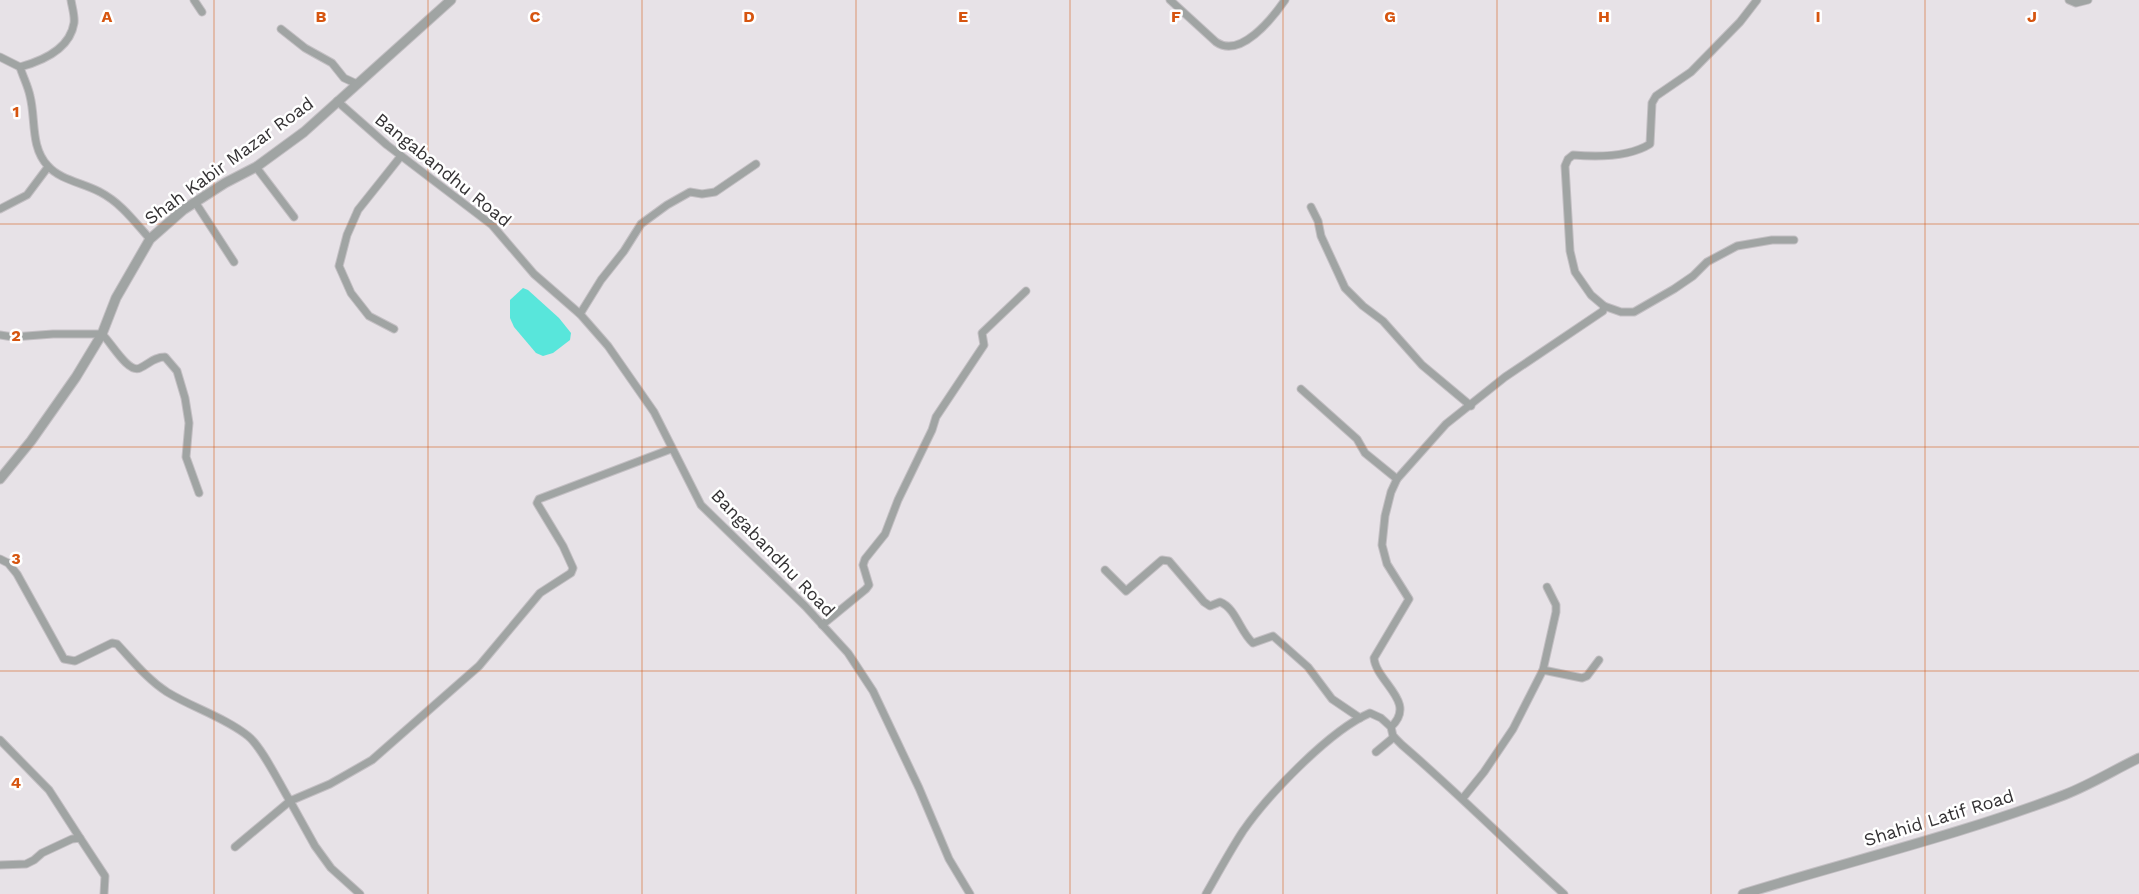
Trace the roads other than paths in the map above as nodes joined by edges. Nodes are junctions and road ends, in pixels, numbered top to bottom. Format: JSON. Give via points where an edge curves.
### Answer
{"nodes":[{"id":1,"x":71,"y":0,"type":"edge"},
{"id":2,"x":194,"y":0,"type":"edge"},
{"id":3,"x":451,"y":0,"type":"edge"},
{"id":4,"x":1170,"y":0,"type":"edge"},
{"id":5,"x":1285,"y":0,"type":"edge"},
{"id":6,"x":1757,"y":0,"type":"edge"},
{"id":7,"x":2069,"y":0,"type":"edge"},
{"id":8,"x":2088,"y":0,"type":"edge"},
{"id":9,"x":202,"y":12,"type":"dead end"},
{"id":10,"x":280,"y":28,"type":"dead end"},
{"id":11,"x":0,"y":57,"type":"edge"},
{"id":12,"x":20,"y":67,"type":"junction"},
{"id":13,"x":357,"y":84,"type":"junction"},
{"id":14,"x":337,"y":101,"type":"junction"},
{"id":15,"x":401,"y":156,"type":"junction"},
{"id":16,"x":756,"y":164,"type":"dead end"},
{"id":17,"x":48,"y":167,"type":"junction"},
{"id":18,"x":256,"y":167,"type":"junction"},
{"id":19,"x":195,"y":202,"type":"junction"},
{"id":20,"x":1311,"y":207,"type":"dead end"},
{"id":21,"x":0,"y":209,"type":"edge"},
{"id":22,"x":294,"y":216,"type":"dead end"},
{"id":23,"x":150,"y":239,"type":"junction"},
{"id":24,"x":1794,"y":240,"type":"dead end"},
{"id":25,"x":234,"y":262,"type":"dead end"},
{"id":26,"x":1026,"y":291,"type":"dead end"},
{"id":27,"x":1604,"y":306,"type":"junction"},
{"id":28,"x":580,"y":314,"type":"junction"},
{"id":29,"x":394,"y":329,"type":"dead end"},
{"id":30,"x":102,"y":334,"type":"junction"},
{"id":31,"x":0,"y":336,"type":"edge"},
{"id":32,"x":1300,"y":389,"type":"dead end"},
{"id":33,"x":1471,"y":406,"type":"junction"},
{"id":34,"x":671,"y":449,"type":"junction"},
{"id":35,"x":0,"y":479,"type":"edge"},
{"id":36,"x":1397,"y":479,"type":"junction"},
{"id":37,"x":199,"y":494,"type":"dead end"},
{"id":38,"x":0,"y":559,"type":"edge"},
{"id":39,"x":1105,"y":570,"type":"dead end"},
{"id":40,"x":1546,"y":586,"type":"dead end"},
{"id":41,"x":822,"y":625,"type":"junction"},
{"id":42,"x":1599,"y":660,"type":"dead end"},
{"id":43,"x":1543,"y":670,"type":"junction"},
{"id":44,"x":1360,"y":718,"type":"junction"},
{"id":45,"x":1391,"y":727,"type":"junction"},
{"id":46,"x":1394,"y":737,"type":"junction"},
{"id":47,"x":0,"y":740,"type":"edge"},
{"id":48,"x":1376,"y":752,"type":"dead end"},
{"id":49,"x":2139,"y":758,"type":"edge"},
{"id":50,"x":1463,"y":798,"type":"junction"},
{"id":51,"x":290,"y":801,"type":"junction"},
{"id":52,"x":80,"y":838,"type":"junction"},
{"id":53,"x":235,"y":847,"type":"dead end"},
{"id":54,"x":0,"y":865,"type":"edge"},
{"id":55,"x":104,"y":894,"type":"edge"},
{"id":56,"x":360,"y":894,"type":"edge"},
{"id":57,"x":970,"y":894,"type":"edge"},
{"id":58,"x":1206,"y":894,"type":"edge"},
{"id":59,"x":1564,"y":894,"type":"edge"},
{"id":60,"x":1743,"y":894,"type":"edge"}],
"edges":[{"from":1,"to":12,"type":"street","via":[[74,22],[69,40],[42,59]]},
{"from":2,"to":9,"type":"street"},
{"from":3,"to":13,"type":"street","name":"Shah Kabir Mazar Road"},
{"from":4,"to":5,"type":"street","via":[[1223,47],[1234,47],[1263,26]]},
{"from":6,"to":27,"type":"street","via":[[1691,72],[1656,96],[1652,103],[1650,144],[1619,154],[1573,155],[1568,159],[1565,179],[1570,251],[1576,272]]},
{"from":7,"to":8,"type":"street","via":[[2076,3]]},
{"from":10,"to":13,"type":"street","via":[[305,48],[332,63],[344,78]]},
{"from":11,"to":12,"type":"street"},
{"from":12,"to":17,"type":"street","via":[[30,94],[34,134]]},
{"from":13,"to":14,"type":"street","name":"Shah Kabir Mazar Road"},
{"from":14,"to":15,"type":"street","name":"Bangabandhu Road"},
{"from":14,"to":18,"type":"street","name":"Shah Kabir Mazar Road","via":[[304,132]]},
{"from":15,"to":28,"type":"street","name":"Bangabandhu Road","via":[[492,225],[534,274]]},
{"from":15,"to":29,"type":"street","via":[[358,210],[339,266],[351,293],[369,316]]},
{"from":16,"to":28,"type":"street","via":[[715,192],[690,192],[641,224]]},
{"from":17,"to":21,"type":"street","via":[[27,195]]},
{"from":17,"to":23,"type":"street","via":[[120,205]]},
{"from":18,"to":19,"type":"street","name":"Shah Kabir Mazar Road"},
{"from":18,"to":22,"type":"street"},
{"from":19,"to":23,"type":"street","name":"Shah Kabir Mazar Road"},
{"from":19,"to":25,"type":"street"},
{"from":20,"to":33,"type":"street","via":[[1345,288],[1383,321],[1422,365]]},
{"from":23,"to":30,"type":"street","name":"Shah Kabir Mazar Road","via":[[116,298]]},
{"from":24,"to":27,"type":"street","via":[[1737,246],[1707,262],[1693,276],[1634,312],[1621,312]]},
{"from":26,"to":41,"type":"street","via":[[982,333],[984,346],[936,417],[885,534],[865,559],[866,589]]},
{"from":27,"to":33,"type":"street","via":[[1603,311],[1589,322],[1505,377]]},
{"from":28,"to":34,"type":"street","name":"Bangabandhu Road","via":[[630,376],[654,412]]},
{"from":30,"to":31,"type":"street"},
{"from":30,"to":35,"type":"street","name":"Shah Kabir Mazar Road","via":[[76,377]]},
{"from":30,"to":37,"type":"street","via":[[133,369],[165,357],[177,371],[186,398],[189,424],[186,457]]},
{"from":32,"to":36,"type":"street","via":[[1357,439],[1365,453]]},
{"from":33,"to":36,"type":"street","via":[[1446,424]]},
{"from":34,"to":41,"type":"street","name":"Bangabandhu Road","via":[[701,504]]},
{"from":34,"to":51,"type":"street","via":[[539,499],[538,503],[563,546],[571,573],[540,594],[479,666],[372,760],[330,784]]},
{"from":36,"to":45,"type":"street","via":[[1390,492],[1382,545],[1387,564],[1409,599],[1374,658],[1375,668],[1399,702],[1400,708]]},
{"from":38,"to":51,"type":"street","via":[[17,574],[64,659],[75,661],[112,643],[117,644],[162,688],[249,737]]},
{"from":39,"to":44,"type":"street","via":[[1126,590],[1162,560],[1169,561],[1204,602],[1210,606],[1220,602],[1226,604],[1253,643],[1273,636],[1308,666],[1332,699]]},
{"from":40,"to":43,"type":"street","via":[[1556,605],[1556,612]]},
{"from":41,"to":57,"type":"street","name":"Bangabandhu Road","via":[[848,653],[873,691],[948,859]]},
{"from":42,"to":43,"type":"street","via":[[1582,678]]},
{"from":43,"to":50,"type":"street","via":[[1513,729]]},
{"from":44,"to":45,"type":"street","via":[[1370,713]]},
{"from":44,"to":58,"type":"street","via":[[1273,792],[1243,831]]},
{"from":45,"to":46,"type":"street"},
{"from":46,"to":48,"type":"street"},
{"from":46,"to":50,"type":"street"},
{"from":47,"to":52,"type":"street","via":[[49,790]]},
{"from":49,"to":60,"type":"street","name":"Shahid Latif Road","via":[[2066,794],[1996,819]]},
{"from":50,"to":59,"type":"street","via":[[1474,812]]},
{"from":51,"to":53,"type":"street"},
{"from":51,"to":56,"type":"street","via":[[331,868]]},
{"from":52,"to":54,"type":"street","via":[[42,853],[26,864]]},
{"from":52,"to":55,"type":"street","via":[[105,876]]}]}
